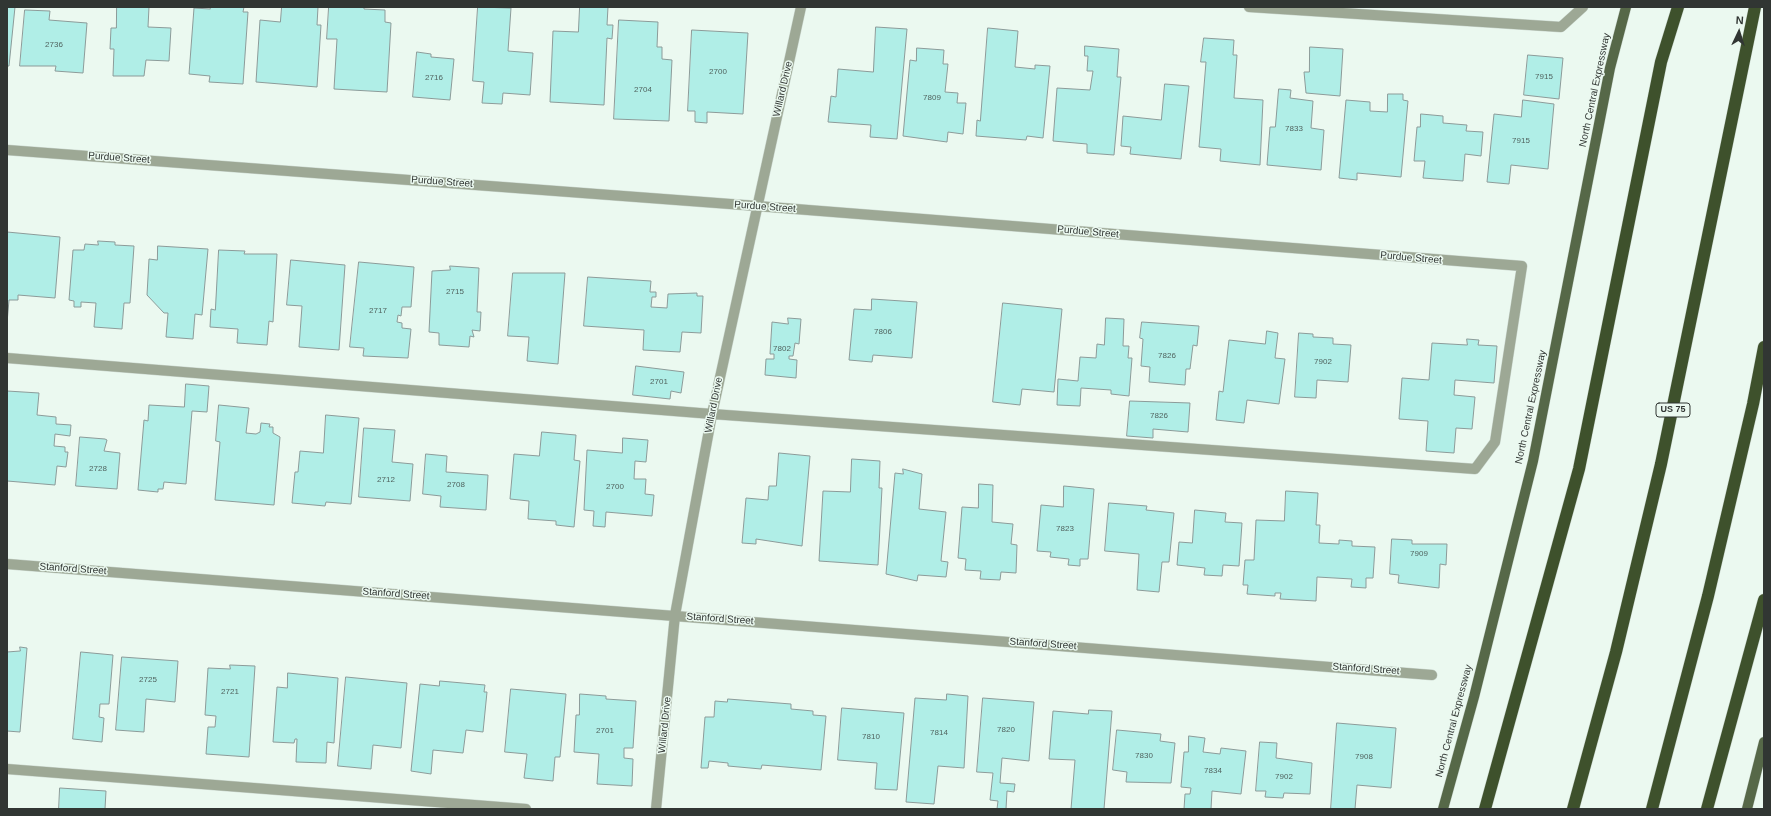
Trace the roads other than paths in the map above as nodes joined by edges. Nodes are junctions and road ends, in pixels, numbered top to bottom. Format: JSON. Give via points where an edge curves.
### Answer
{"nodes":[{"id":1,"x":801,"y":7,"type":"edge"},
{"id":2,"x":1249,"y":7,"type":"edge"},
{"id":3,"x":1583,"y":7,"type":"edge"},
{"id":4,"x":1626,"y":7,"type":"edge"},
{"id":5,"x":1678,"y":7,"type":"edge"},
{"id":6,"x":1755,"y":7,"type":"edge"},
{"id":7,"x":7,"y":150,"type":"edge"},
{"id":8,"x":757,"y":206,"type":"junction"},
{"id":9,"x":1764,"y":347,"type":"edge"},
{"id":10,"x":7,"y":358,"type":"edge"},
{"id":11,"x":712,"y":414,"type":"junction"},
{"id":12,"x":7,"y":564,"type":"edge"},
{"id":13,"x":1764,"y":600,"type":"edge"},
{"id":14,"x":676,"y":615,"type":"junction"},
{"id":15,"x":1432,"y":675,"type":"dead end"},
{"id":16,"x":1764,"y":742,"type":"edge"},
{"id":17,"x":7,"y":769,"type":"edge"},
{"id":18,"x":526,"y":809,"type":"edge"},
{"id":19,"x":656,"y":809,"type":"edge"},
{"id":20,"x":1443,"y":809,"type":"edge"},
{"id":21,"x":1485,"y":809,"type":"edge"},
{"id":22,"x":1573,"y":809,"type":"edge"},
{"id":23,"x":1652,"y":809,"type":"edge"},
{"id":24,"x":1707,"y":809,"type":"edge"},
{"id":25,"x":1747,"y":809,"type":"edge"}],
"edges":[{"from":1,"to":8,"type":"street","name":"Willard Drive"},
{"from":2,"to":3,"type":"street","via":[[1561,27]]},
{"from":4,"to":20,"type":"main road","name":"North Central Expressway","via":[[1610,68],[1533,461]]},
{"from":5,"to":21,"type":"highway","via":[[1661,62],[1579,469]]},
{"from":6,"to":22,"type":"highway","number":"US 75","via":[[1661,464],[1616,652]]},
{"from":7,"to":8,"type":"street","name":"Purdue Street"},
{"from":8,"to":11,"type":"street","name":"Willard Drive"},
{"from":8,"to":11,"type":"street","name":"Purdue Street","via":[[1522,266],[1495,442],[1476,469]]},
{"from":9,"to":23,"type":"highway","via":[[1708,596]]},
{"from":10,"to":11,"type":"street"},
{"from":11,"to":14,"type":"street","name":"Willard Drive"},
{"from":12,"to":14,"type":"street","name":"Stanford Street"},
{"from":13,"to":24,"type":"highway"},
{"from":14,"to":15,"type":"street","name":"Stanford Street"},
{"from":14,"to":19,"type":"street","name":"Willard Drive"},
{"from":16,"to":25,"type":"main road"},
{"from":17,"to":18,"type":"street"}]}
